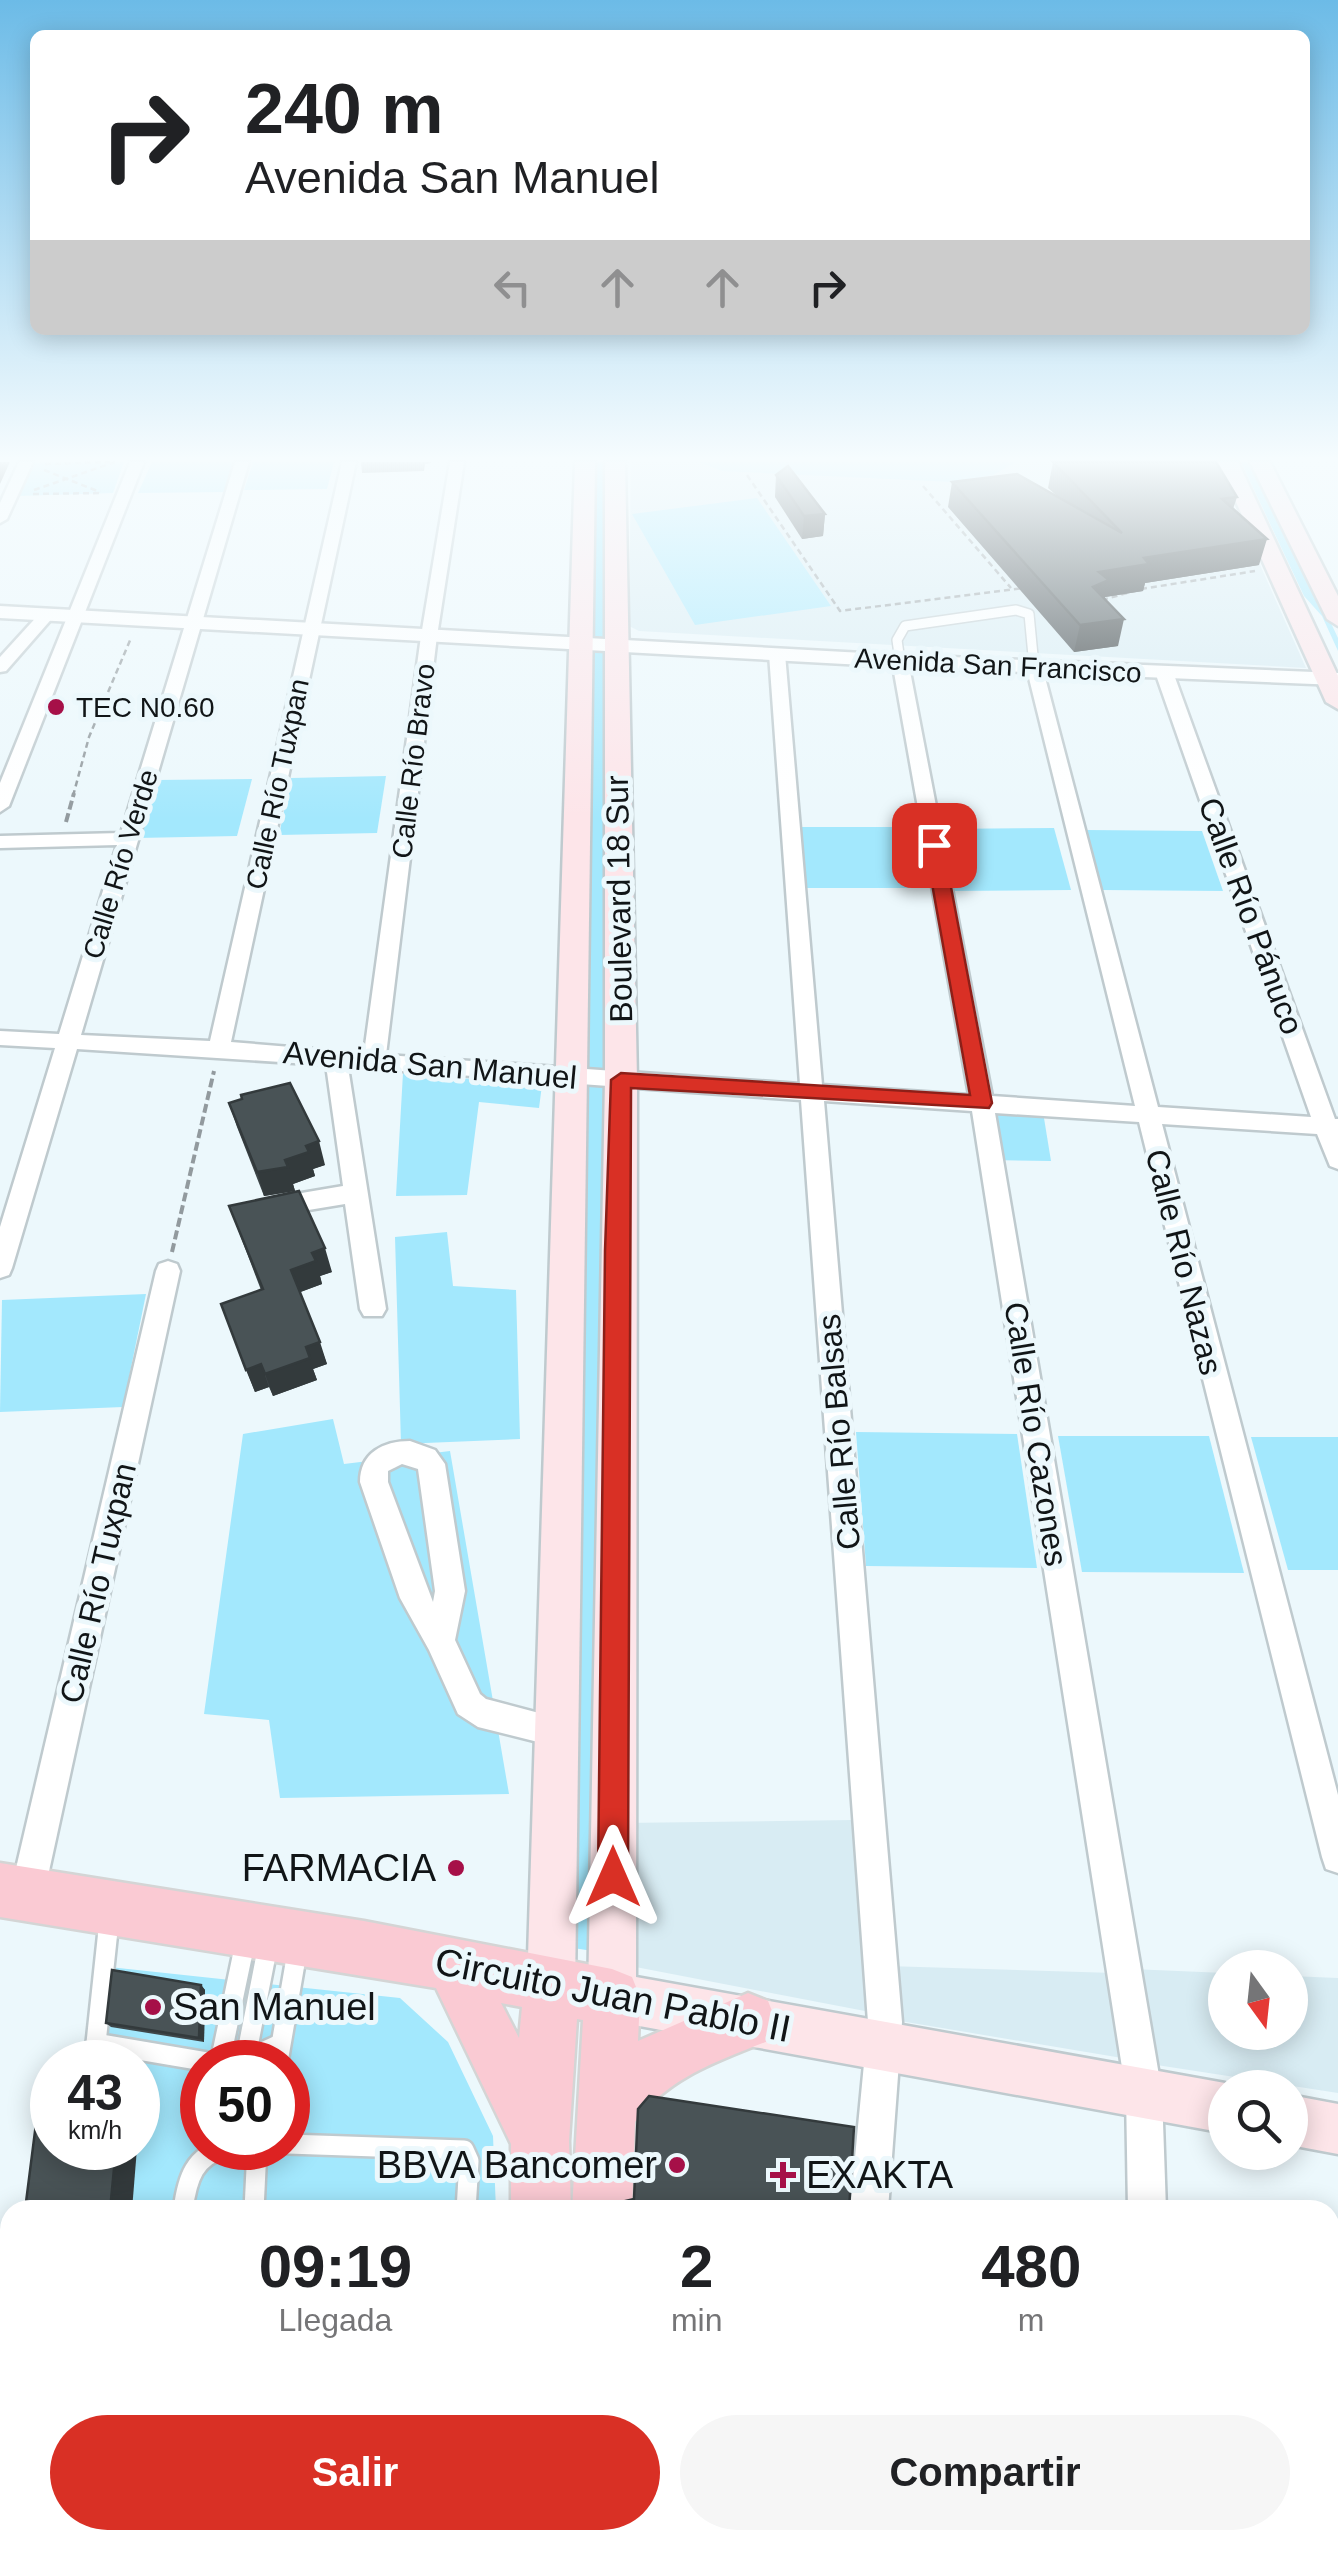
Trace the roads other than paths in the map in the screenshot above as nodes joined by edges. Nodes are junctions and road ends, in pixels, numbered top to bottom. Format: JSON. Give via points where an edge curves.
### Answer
{"nodes":[{"id":1,"x":88,"y":581,"type":"edge"},
{"id":2,"x":205,"y":581,"type":"edge"},
{"id":3,"x":322,"y":581,"type":"edge"},
{"id":4,"x":439,"y":581,"type":"edge"},
{"id":5,"x":594,"y":581,"type":"edge"},
{"id":6,"x":604,"y":581,"type":"edge"},
{"id":7,"x":1280,"y":581,"type":"edge"},
{"id":8,"x":1319,"y":581,"type":"edge"},
{"id":9,"x":0,"y":612,"type":"edge"},
{"id":10,"x":47,"y":615,"type":"junction"},
{"id":11,"x":74,"y":616,"type":"junction"},
{"id":12,"x":1338,"y":619,"type":"edge"},
{"id":13,"x":192,"y":623,"type":"junction"},
{"id":14,"x":311,"y":629,"type":"junction"},
{"id":15,"x":430,"y":636,"type":"junction"},
{"id":16,"x":598,"y":644,"type":"junction"},
{"id":17,"x":777,"y":654,"type":"junction"},
{"id":18,"x":900,"y":661,"type":"junction"},
{"id":19,"x":0,"y":666,"type":"edge"},
{"id":20,"x":1034,"y":666,"type":"junction"},
{"id":21,"x":1164,"y":672,"type":"junction"},
{"id":22,"x":1335,"y":672,"type":"edge"},
{"id":23,"x":1338,"y":702,"type":"edge"},
{"id":24,"x":0,"y":806,"type":"edge"},
{"id":25,"x":127,"y":840,"type":"junction"},
{"id":26,"x":0,"y":842,"type":"edge"},
{"id":27,"x":0,"y":1038,"type":"edge"},
{"id":28,"x":66,"y":1042,"type":"junction"},
{"id":29,"x":219,"y":1048,"type":"junction"},
{"id":30,"x":336,"y":1058,"type":"junction"},
{"id":31,"x":374,"y":1061,"type":"junction"},
{"id":32,"x":573,"y":1077,"type":"junction"},
{"id":33,"x":621,"y":1080,"type":"junction"},
{"id":34,"x":812,"y":1092,"type":"junction"},
{"id":35,"x":982,"y":1103,"type":"junction"},
{"id":36,"x":1146,"y":1115,"type":"junction"},
{"id":37,"x":1332,"y":1127,"type":"edge"},
{"id":38,"x":1338,"y":1160,"type":"edge"},
{"id":39,"x":619,"y":1166,"type":"junction"},
{"id":40,"x":568,"y":1168,"type":"junction"},
{"id":41,"x":356,"y":1193,"type":"junction"},
{"id":42,"x":251,"y":1211,"type":"edge"},
{"id":43,"x":566,"y":1251,"type":"junction"},
{"id":44,"x":616,"y":1251,"type":"junction"},
{"id":45,"x":0,"y":1268,"type":"edge"},
{"id":46,"x":168,"y":1271,"type":"road end"},
{"id":47,"x":373,"y":1309,"type":"dead end"},
{"id":48,"x":566,"y":1374,"type":"junction"},
{"id":49,"x":618,"y":1374,"type":"junction"},
{"id":50,"x":440,"y":1640,"type":"junction"},
{"id":51,"x":558,"y":1732,"type":"junction"},
{"id":52,"x":1338,"y":1857,"type":"edge"},
{"id":53,"x":14,"y":1892,"type":"edge"},
{"id":54,"x":110,"y":1910,"type":"junction"},
{"id":55,"x":273,"y":1932,"type":"junction"},
{"id":56,"x":452,"y":1964,"type":"junction"},
{"id":57,"x":551,"y":1988,"type":"junction"},
{"id":58,"x":612,"y":1997,"type":"junction"},
{"id":59,"x":748,"y":2021,"type":"junction"},
{"id":60,"x":241,"y":2040,"type":"edge"},
{"id":61,"x":277,"y":2040,"type":"edge"},
{"id":62,"x":884,"y":2046,"type":"junction"},
{"id":63,"x":180,"y":2057,"type":"edge"},
{"id":64,"x":1144,"y":2093,"type":"junction"},
{"id":65,"x":1208,"y":2105,"type":"edge"},
{"id":66,"x":608,"y":2110,"type":"junction"},
{"id":67,"x":1308,"y":2123,"type":"edge"},
{"id":68,"x":1338,"y":2129,"type":"edge"},
{"id":69,"x":540,"y":2140,"type":"junction"},
{"id":70,"x":310,"y":2145,"type":"edge"},
{"id":71,"x":191,"y":2170,"type":"edge"},
{"id":72,"x":256,"y":2170,"type":"edge"},
{"id":73,"x":185,"y":2200,"type":"edge"},
{"id":74,"x":254,"y":2200,"type":"edge"},
{"id":75,"x":467,"y":2200,"type":"edge"},
{"id":76,"x":541,"y":2200,"type":"edge"},
{"id":77,"x":603,"y":2200,"type":"edge"},
{"id":78,"x":870,"y":2200,"type":"edge"},
{"id":79,"x":1146,"y":2200,"type":"edge"}],
"edges":[{"from":1,"to":11,"type":"street"},
{"from":2,"to":13,"type":"street","name":"Calle Río Verde"},
{"from":3,"to":14,"type":"street","name":"Calle Río Tuxpan"},
{"from":4,"to":15,"type":"street","name":"Calle Río Bravo"},
{"from":5,"to":16,"type":"main road","name":"Boulevard 18 Sur"},
{"from":6,"to":16,"type":"main road","name":"Boulevard 18 Sur"},
{"from":7,"to":22,"type":"main road"},
{"from":8,"to":12,"type":"main road"},
{"from":9,"to":10,"type":"street","name":"Avenida San Francisco"},
{"from":10,"to":11,"type":"street","name":"Avenida San Francisco"},
{"from":10,"to":19,"type":"street"},
{"from":11,"to":13,"type":"street","name":"Avenida San Francisco"},
{"from":11,"to":24,"type":"street"},
{"from":13,"to":14,"type":"street","name":"Avenida San Francisco"},
{"from":13,"to":25,"type":"street","name":"Calle Río Verde"},
{"from":14,"to":15,"type":"street","name":"Avenida San Francisco"},
{"from":14,"to":29,"type":"street","name":"Calle Río Tuxpan"},
{"from":15,"to":16,"type":"street","name":"Avenida San Francisco"},
{"from":15,"to":31,"type":"street","name":"Calle Río Bravo"},
{"from":16,"to":17,"type":"street","name":"Avenida San Francisco"},
{"from":16,"to":32,"type":"main road","name":"Boulevard 18 Sur"},
{"from":16,"to":33,"type":"main road","name":"Boulevard 18 Sur"},
{"from":17,"to":18,"type":"street","name":"Avenida San Francisco"},
{"from":17,"to":34,"type":"street","name":"Calle Río Balsas"},
{"from":18,"to":20,"type":"street","name":"Avenida San Francisco"},
{"from":18,"to":20,"type":"lane","via":[[897,640],[904,626],[1016,610],[1029,614]]},
{"from":18,"to":35,"type":"street","name":"Calle Río Cazones"},
{"from":20,"to":21,"type":"street","name":"Avenida San Francisco"},
{"from":20,"to":36,"type":"street","name":"Calle Río Nazas"},
{"from":21,"to":22,"type":"street","name":"Avenida San Francisco"},
{"from":21,"to":37,"type":"street","name":"Calle Río Pánuco"},
{"from":22,"to":23,"type":"main road"},
{"from":25,"to":26,"type":"street"},
{"from":25,"to":28,"type":"street","name":"Calle Río Verde"},
{"from":27,"to":28,"type":"street","name":"Avenida San Manuel"},
{"from":28,"to":29,"type":"street","name":"Avenida San Manuel"},
{"from":28,"to":45,"type":"street","name":"Calle Río Verde"},
{"from":29,"to":30,"type":"street","name":"Avenida San Manuel"},
{"from":30,"to":31,"type":"street","name":"Avenida San Manuel"},
{"from":30,"to":41,"type":"street"},
{"from":31,"to":32,"type":"street","name":"Avenida San Manuel"},
{"from":32,"to":33,"type":"street","name":"Avenida San Manuel"},
{"from":32,"to":40,"type":"main road","name":"Boulevard 18 Sur"},
{"from":33,"to":34,"type":"street","name":"Avenida San Manuel"},
{"from":33,"to":39,"type":"main road","name":"Boulevard 18 Sur"},
{"from":34,"to":35,"type":"street","name":"Avenida San Manuel"},
{"from":34,"to":62,"type":"street","name":"Calle Río Balsas"},
{"from":35,"to":36,"type":"street","name":"Avenida San Manuel"},
{"from":35,"to":64,"type":"street","name":"Calle Río Cazones"},
{"from":36,"to":37,"type":"street","name":"Avenida San Manuel"},
{"from":36,"to":52,"type":"street","name":"Calle Río Nazas"},
{"from":37,"to":38,"type":"street","name":"Calle Río Pánuco"},
{"from":39,"to":40,"type":"main road"},
{"from":39,"to":44,"type":"main road","name":"Boulevard 18 Sur"},
{"from":40,"to":43,"type":"main road","name":"Boulevard 18 Sur"},
{"from":41,"to":42,"type":"street"},
{"from":41,"to":47,"type":"street"},
{"from":43,"to":44,"type":"main road"},
{"from":43,"to":48,"type":"main road","name":"Boulevard 18 Sur"},
{"from":44,"to":49,"type":"main road","name":"Boulevard 18 Sur"},
{"from":46,"to":53,"type":"street","name":"Calle Río Tuxpan"},
{"from":48,"to":49,"type":"main road"},
{"from":48,"to":51,"type":"main road","name":"Boulevard 18 Sur"},
{"from":49,"to":58,"type":"main road","name":"Boulevard 18 Sur"},
{"from":50,"to":50,"type":"street","via":[[416,1598],[374,1482],[374,1468],[384,1457],[412,1452],[431,1464],[450,1591]]},
{"from":50,"to":51,"type":"street","via":[[478,1712]]},
{"from":51,"to":57,"type":"main road","name":"Boulevard 18 Sur"},
{"from":53,"to":54,"type":"main road","name":"Circuito Juan Pablo II"},
{"from":54,"to":55,"type":"main road","name":"Circuito Juan Pablo II"},
{"from":54,"to":63,"type":"lane","via":[[96,2043]]},
{"from":55,"to":56,"type":"main road","name":"Circuito Juan Pablo II"},
{"from":55,"to":60,"type":"lane"},
{"from":55,"to":61,"type":"lane"},
{"from":56,"to":57,"type":"main road","name":"Circuito Juan Pablo II"},
{"from":56,"to":69,"type":"main road"},
{"from":57,"to":58,"type":"main road","name":"Circuito Juan Pablo II"},
{"from":57,"to":69,"type":"main road"},
{"from":58,"to":59,"type":"main road","name":"Circuito Juan Pablo II"},
{"from":58,"to":66,"type":"main road"},
{"from":59,"to":62,"type":"main road","name":"Circuito Juan Pablo II"},
{"from":59,"to":66,"type":"main road","via":[[648,2064]]},
{"from":62,"to":64,"type":"main road","name":"Circuito Juan Pablo II"},
{"from":62,"to":78,"type":"street","name":"Calle Río Balsas"},
{"from":64,"to":65,"type":"main road","name":"Circuito Juan Pablo II"},
{"from":64,"to":79,"type":"street","name":"Calle Río Cazones"},
{"from":66,"to":77,"type":"main road"},
{"from":67,"to":68,"type":"main road"},
{"from":69,"to":76,"type":"main road"},
{"from":70,"to":75,"type":"lane","via":[[464,2150]]},
{"from":71,"to":73,"type":"lane"},
{"from":72,"to":74,"type":"lane"}]}
